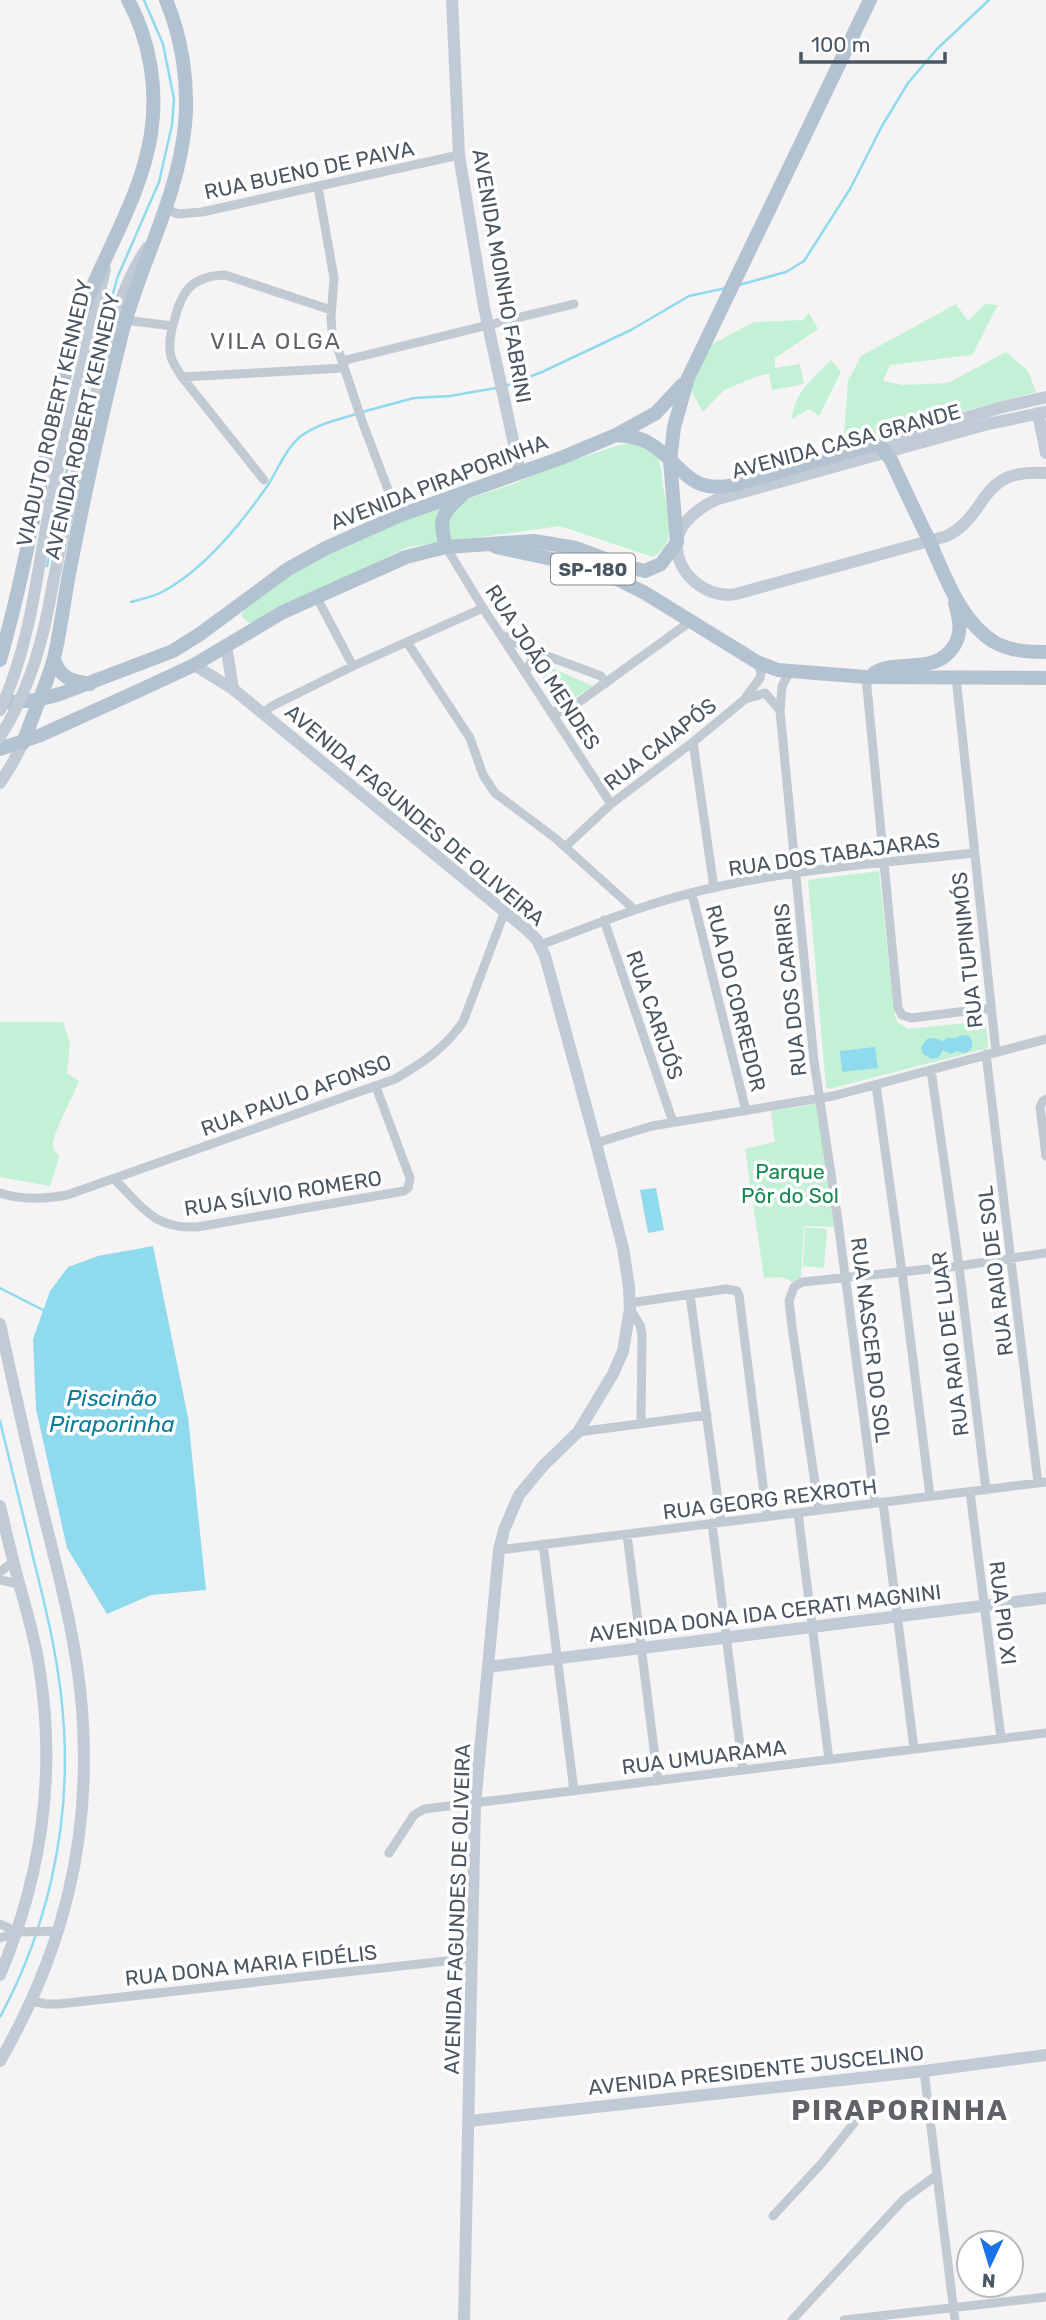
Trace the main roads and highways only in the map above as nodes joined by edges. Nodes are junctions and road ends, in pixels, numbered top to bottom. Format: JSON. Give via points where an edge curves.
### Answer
{"nodes":[{"id":1,"x":128,"y":0,"type":"edge"},
{"id":2,"x":166,"y":0,"type":"edge"},
{"id":3,"x":452,"y":0,"type":"edge"},
{"id":4,"x":870,"y":0,"type":"edge"},
{"id":5,"x":152,"y":241,"type":"junction"},
{"id":6,"x":111,"y":245,"type":"junction"},
{"id":7,"x":688,"y":378,"type":"junction"},
{"id":8,"x":1046,"y":397,"type":"edge"},
{"id":9,"x":1042,"y":413,"type":"edge"},
{"id":10,"x":616,"y":435,"type":"junction"},
{"id":11,"x":882,"y":448,"type":"junction"},
{"id":12,"x":1046,"y":453,"type":"edge"},
{"id":13,"x":670,"y":461,"type":"junction"},
{"id":14,"x":520,"y":472,"type":"junction"},
{"id":15,"x":1046,"y":472,"type":"edge"},
{"id":16,"x":465,"y":492,"type":"junction"},
{"id":17,"x":677,"y":542,"type":"junction"},
{"id":18,"x":929,"y":542,"type":"junction"},
{"id":19,"x":484,"y":544,"type":"junction"},
{"id":20,"x":446,"y":548,"type":"junction"},
{"id":21,"x":953,"y":594,"type":"junction"},
{"id":22,"x":8,"y":631,"type":"junction"},
{"id":23,"x":57,"y":644,"type":"junction"},
{"id":24,"x":226,"y":645,"type":"junction"},
{"id":25,"x":1046,"y":652,"type":"edge"},
{"id":26,"x":54,"y":659,"type":"junction"},
{"id":27,"x":0,"y":660,"type":"edge"},
{"id":28,"x":194,"y":665,"type":"junction"},
{"id":29,"x":866,"y":677,"type":"junction"},
{"id":30,"x":1046,"y":678,"type":"edge"},
{"id":31,"x":91,"y":684,"type":"junction"},
{"id":32,"x":233,"y":689,"type":"junction"},
{"id":33,"x":38,"y":700,"type":"junction"},
{"id":34,"x":0,"y":703,"type":"edge"},
{"id":35,"x":0,"y":710,"type":"edge"},
{"id":36,"x":0,"y":737,"type":"edge"},
{"id":37,"x":23,"y":743,"type":"junction"},
{"id":38,"x":0,"y":749,"type":"edge"},
{"id":39,"x":2,"y":780,"type":"edge"},
{"id":40,"x":0,"y":1324,"type":"edge"},
{"id":41,"x":0,"y":1506,"type":"edge"},
{"id":42,"x":1046,"y":1598,"type":"edge"},
{"id":43,"x":488,"y":1667,"type":"junction"},
{"id":44,"x":0,"y":1975,"type":"edge"},
{"id":45,"x":1046,"y":2055,"type":"edge"},
{"id":46,"x":0,"y":2061,"type":"edge"},
{"id":47,"x":469,"y":2121,"type":"junction"},
{"id":48,"x":464,"y":2320,"type":"edge"}],
"edges":[{"from":1,"to":6,"type":"main road","name":"AVENIDA ROBERT KENNEDY","via":[[146,47],[154,110],[145,160]]},
{"from":2,"to":5,"type":"main road","name":"AVENIDA ROBERT KENNEDY","via":[[179,44],[187,101],[181,153]]},
{"from":3,"to":14,"type":"main road","name":"AVENIDA MOINHO FABRINI","via":[[459,155],[487,325]]},
{"from":4,"to":7,"type":"main road"},
{"from":5,"to":23,"type":"main road","name":"AVENIDA ROBERT KENNEDY","via":[[125,320]]},
{"from":5,"to":36,"type":"main road","name":"VIADUTO ROBERT KENNEDY","bridge":true,"via":[[125,288],[103,364],[41,645]]},
{"from":6,"to":22,"type":"main road","name":"AVENIDA ROBERT KENNEDY","via":[[75,335]]},
{"from":6,"to":35,"type":"main road","name":"VIADUTO ROBERT KENNEDY","bridge":true,"via":[[52,494],[25,638]]},
{"from":7,"to":10,"type":"main road","name":"AVENIDA PIRAPORINHA","via":[[656,413]]},
{"from":7,"to":13,"type":"main road"},
{"from":8,"to":11,"type":"main road","name":"AVENIDA CASA GRANDE"},
{"from":9,"to":11,"type":"main road","name":"AVENIDA CASA GRANDE"},
{"from":9,"to":12,"type":"main road"},
{"from":10,"to":13,"type":"main road","via":[[645,441]]},
{"from":10,"to":14,"type":"main road","name":"AVENIDA PIRAPORINHA"},
{"from":11,"to":13,"type":"main road","name":"AVENIDA CASA GRANDE","via":[[722,488],[700,485]]},
{"from":11,"to":17,"type":"main road","name":"AVENIDA CASA GRANDE","via":[[708,503],[690,517]]},
{"from":11,"to":18,"type":"main road"},
{"from":13,"to":17,"type":"main road"},
{"from":14,"to":16,"type":"main road","name":"AVENIDA PIRAPORINHA"},
{"from":15,"to":18,"type":"main road","via":[[998,482],[959,528]]},
{"from":16,"to":20,"type":"main road","via":[[442,518]]},
{"from":16,"to":31,"type":"main road","name":"AVENIDA PIRAPORINHA","via":[[335,543],[288,569],[173,651]]},
{"from":17,"to":18,"type":"main road","via":[[689,576],[722,596]]},
{"from":17,"to":19,"type":"main road","via":[[661,564],[645,571],[556,543]]},
{"from":18,"to":21,"type":"main road"},
{"from":19,"to":20,"type":"main road"},
{"from":19,"to":29,"type":"main road","number":"SP-180","via":[[609,575],[757,662],[789,673]]},
{"from":20,"to":24,"type":"main road","via":[[396,561],[316,596]]},
{"from":21,"to":25,"type":"main road","via":[[979,630],[993,641],[1013,650]]},
{"from":21,"to":29,"type":"main road","via":[[960,632],[946,656],[927,665],[890,667]]},
{"from":22,"to":23,"type":"main road","via":[[32,647]]},
{"from":22,"to":27,"type":"main road","name":"AVENIDA ROBERT KENNEDY"},
{"from":23,"to":26,"type":"main road","name":"AVENIDA ROBERT KENNEDY"},
{"from":24,"to":28,"type":"main road"},
{"from":24,"to":32,"type":"main road"},
{"from":26,"to":31,"type":"main road","via":[[63,676]]},
{"from":26,"to":33,"type":"main road","name":"AVENIDA ROBERT KENNEDY"},
{"from":28,"to":32,"type":"main road","name":"AVENIDA FAGUNDES DE OLIVEIRA"},
{"from":28,"to":37,"type":"main road"},
{"from":29,"to":30,"type":"main road","number":"SP-180"},
{"from":31,"to":33,"type":"main road","name":"AVENIDA PIRAPORINHA"},
{"from":32,"to":43,"type":"main road","name":"AVENIDA FAGUNDES DE OLIVEIRA","via":[[533,935],[549,969],[621,1237],[630,1306],[623,1351],[578,1432],[519,1495],[507,1521],[499,1550]]},
{"from":33,"to":34,"type":"main road","name":"AVENIDA PIRAPORINHA"},
{"from":33,"to":37,"type":"main road","name":"AVENIDA ROBERT KENNEDY"},
{"from":37,"to":38,"type":"main road"},
{"from":37,"to":39,"type":"main road","name":"AVENIDA ROBERT KENNEDY"},
{"from":40,"to":46,"type":"main road","via":[[68,1615],[82,1707],[84,1762],[79,1840],[59,1931],[32,2001]]},
{"from":41,"to":44,"type":"main road","via":[[40,1669],[46,1723],[39,1846],[22,1932]]},
{"from":42,"to":43,"type":"main road","name":"AVENIDA DONA IDA CERATI MAGNINI"},
{"from":43,"to":47,"type":"main road","name":"AVENIDA FAGUNDES DE OLIVEIRA","via":[[475,1804]]},
{"from":45,"to":47,"type":"main road","name":"AVENIDA PRESIDENTE JUSCELINO"},
{"from":47,"to":48,"type":"main road","name":"AVENIDA FAGUNDES DE OLIVEIRA"}]}
